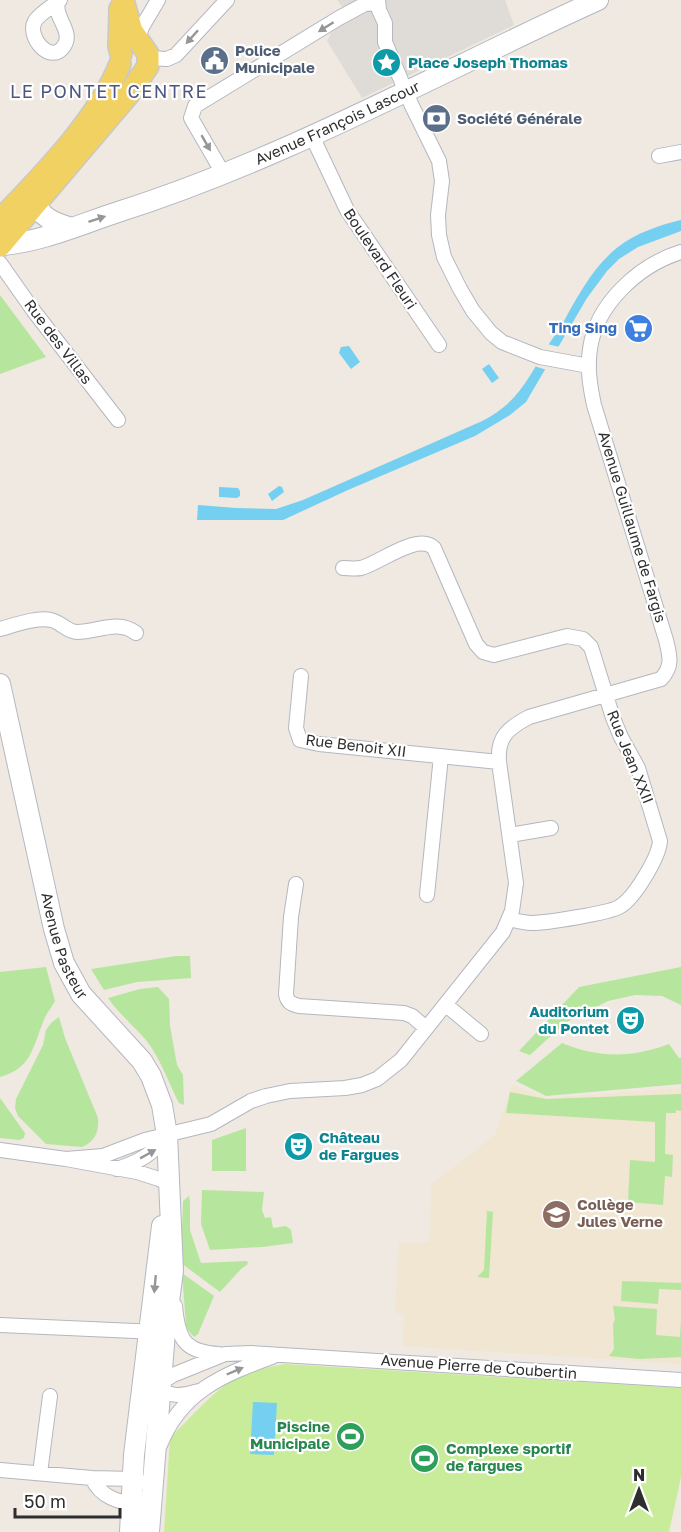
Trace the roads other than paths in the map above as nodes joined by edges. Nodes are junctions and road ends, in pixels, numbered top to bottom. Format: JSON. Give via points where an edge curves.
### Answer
{"nodes":[{"id":1,"x":122,"y":0,"type":"edge"},
{"id":2,"x":158,"y":0,"type":"edge"},
{"id":3,"x":227,"y":0,"type":"edge"},
{"id":4,"x":598,"y":0,"type":"edge"},
{"id":5,"x":378,"y":1,"type":"edge"},
{"id":6,"x":143,"y":54,"type":"junction"},
{"id":7,"x":121,"y":59,"type":"junction"},
{"id":8,"x":405,"y":91,"type":"junction"},
{"id":9,"x":92,"y":113,"type":"junction"},
{"id":10,"x":312,"y":136,"type":"junction"},
{"id":11,"x":681,"y":152,"type":"edge"},
{"id":12,"x":659,"y":156,"type":"dead end"},
{"id":13,"x":224,"y":175,"type":"junction"},
{"id":14,"x":36,"y":205,"type":"junction"},
{"id":15,"x":0,"y":220,"type":"edge"},
{"id":16,"x":70,"y":228,"type":"junction"},
{"id":17,"x":0,"y":245,"type":"edge"},
{"id":18,"x":681,"y":252,"type":"edge"},
{"id":19,"x":0,"y":263,"type":"edge"},
{"id":20,"x":439,"y":345,"type":"dead end"},
{"id":21,"x":589,"y":366,"type":"junction"},
{"id":22,"x":118,"y":420,"type":"dead end"},
{"id":23,"x":343,"y":568,"type":"dead end"},
{"id":24,"x":0,"y":629,"type":"edge"},
{"id":25,"x":136,"y":633,"type":"dead end"},
{"id":26,"x":674,"y":672,"type":"edge"},
{"id":27,"x":301,"y":676,"type":"dead end"},
{"id":28,"x":0,"y":684,"type":"edge"},
{"id":29,"x":607,"y":696,"type":"junction"},
{"id":30,"x":441,"y":756,"type":"junction"},
{"id":31,"x":499,"y":762,"type":"junction"},
{"id":32,"x":551,"y":828,"type":"dead end"},
{"id":33,"x":510,"y":835,"type":"junction"},
{"id":34,"x":296,"y":884,"type":"dead end"},
{"id":35,"x":427,"y":895,"type":"dead end"},
{"id":36,"x":510,"y":919,"type":"junction"},
{"id":37,"x":446,"y":1005,"type":"junction"},
{"id":38,"x":426,"y":1028,"type":"junction"},
{"id":39,"x":481,"y":1034,"type":"dead end"},
{"id":40,"x":167,"y":1136,"type":"junction"},
{"id":41,"x":0,"y":1150,"type":"edge"},
{"id":42,"x":66,"y":1158,"type":"junction"},
{"id":43,"x":117,"y":1168,"type":"junction"},
{"id":44,"x":169,"y":1184,"type":"junction"},
{"id":45,"x":173,"y":1271,"type":"junction"},
{"id":46,"x":0,"y":1325,"type":"edge"},
{"id":47,"x":155,"y":1335,"type":"junction"},
{"id":48,"x":225,"y":1354,"type":"junction"},
{"id":49,"x":277,"y":1355,"type":"junction"},
{"id":50,"x":681,"y":1380,"type":"edge"},
{"id":51,"x":159,"y":1386,"type":"junction"},
{"id":52,"x":201,"y":1390,"type":"junction"},
{"id":53,"x":50,"y":1396,"type":"dead end"},
{"id":54,"x":140,"y":1405,"type":"junction"},
{"id":55,"x":155,"y":1457,"type":"junction"},
{"id":56,"x":0,"y":1470,"type":"edge"},
{"id":57,"x":40,"y":1473,"type":"junction"},
{"id":58,"x":92,"y":1478,"type":"junction"},
{"id":59,"x":133,"y":1479,"type":"junction"},
{"id":60,"x":151,"y":1490,"type":"junction"},
{"id":61,"x":132,"y":1503,"type":"junction"},
{"id":62,"x":130,"y":1532,"type":"edge"},
{"id":63,"x":148,"y":1532,"type":"edge"}],
"edges":[{"from":1,"to":6,"type":"main road"},
{"from":1,"to":7,"type":"main road","via":[[118,27]]},
{"from":2,"to":6,"type":"street","via":[[141,27]]},
{"from":3,"to":6,"type":"street","one_way":true,"via":[[176,55],[167,59]]},
{"from":4,"to":8,"type":"main road","name":"Avenue François Lascour"},
{"from":5,"to":8,"type":"street","via":[[385,23],[385,42]]},
{"from":5,"to":13,"type":"street","one_way":true,"via":[[339,18],[195,106],[191,118]]},
{"from":6,"to":7,"type":"main road","via":[[131,46]]},
{"from":6,"to":14,"type":"main road","via":[[129,94]]},
{"from":7,"to":9,"type":"main road","via":[[111,87]]},
{"from":8,"to":10,"type":"main road","name":"Avenue François Lascour"},
{"from":8,"to":21,"type":"street","via":[[439,161],[442,181],[438,235],[452,275],[473,311],[491,333],[515,349]]},
{"from":9,"to":14,"type":"main road","via":[[78,141],[35,194]]},
{"from":9,"to":15,"type":"main road","via":[[74,139]]},
{"from":10,"to":13,"type":"main road","name":"Avenue François Lascour"},
{"from":10,"to":20,"type":"street","name":"Boulevard Fleuri","via":[[346,210]]},
{"from":11,"to":12,"type":"street"},
{"from":16,"to":13,"type":"main road","name":"Avenue François Lascour","one_way":true},
{"from":14,"to":16,"type":"main road","via":[[52,222]]},
{"from":14,"to":17,"type":"main road"},
{"from":16,"to":17,"type":"main road","name":"Avenue François Lascour"},
{"from":18,"to":21,"type":"street","name":"Avenue Guillaume de Fargis","via":[[645,270],[614,298],[592,338]]},
{"from":19,"to":22,"type":"street","name":"Rue des Villas"},
{"from":21,"to":26,"type":"street","name":"Avenue Guillaume de Fargis","via":[[594,405]]},
{"from":23,"to":29,"type":"street","name":"Rue Jean XXII","via":[[363,568],[418,542],[430,544],[483,652],[494,655],[567,636],[583,639],[591,646]]},
{"from":24,"to":25,"type":"street","via":[[52,620],[72,632],[117,626]]},
{"from":26,"to":29,"type":"street","name":"Avenue Guillaume de Fargis"},
{"from":27,"to":30,"type":"street","name":"Rue Benoit XII","via":[[296,728],[300,740]]},
{"from":28,"to":40,"type":"main road","name":"Avenue Pasteur","via":[[64,963],[87,1002],[142,1061],[151,1076],[162,1105]]},
{"from":29,"to":31,"type":"street","name":"Avenue Guillaume de Fargis","via":[[517,723],[501,740]]},
{"from":29,"to":36,"type":"street","name":"Rue Jean XXII","via":[[621,737],[638,768],[660,841],[658,852],[619,908],[547,922]]},
{"from":30,"to":31,"type":"street","name":"Rue Benoit XII"},
{"from":30,"to":35,"type":"street"},
{"from":31,"to":33,"type":"street","name":"Avenue Guillaume de Fargis"},
{"from":32,"to":33,"type":"street"},
{"from":33,"to":36,"type":"street","name":"Avenue Guillaume de Fargis","via":[[516,883]]},
{"from":34,"to":38,"type":"street","via":[[287,999],[291,1004],[404,1013]]},
{"from":36,"to":37,"type":"street","name":"Avenue Guillaume de Fargis"},
{"from":37,"to":38,"type":"street","name":"Avenue Guillaume de Fargis"},
{"from":37,"to":39,"type":"street"},
{"from":38,"to":40,"type":"street","name":"Avenue Guillaume de Fargis","via":[[401,1060],[377,1079],[345,1088],[266,1096],[211,1124]]},
{"from":40,"to":42,"type":"street","name":"Avenue Guillaume de Fargis","via":[[103,1156]]},
{"from":43,"to":40,"type":"street","one_way":true,"via":[[149,1155]]},
{"from":40,"to":44,"type":"main road","name":"Avenue Pasteur"},
{"from":41,"to":42,"type":"street"},
{"from":42,"to":43,"type":"street"},
{"from":43,"to":44,"type":"street"},
{"from":44,"to":45,"type":"main road","name":"Avenue Pasteur"},
{"from":44,"to":47,"type":"main road","name":"Avenue Pasteur","one_way":true,"via":[[159,1249]]},
{"from":45,"to":47,"type":"main road","name":"Avenue Pasteur"},
{"from":45,"to":48,"type":"street","name":"Avenue Pierre de Coubertin","via":[[180,1337],[197,1352]]},
{"from":46,"to":47,"type":"street"},
{"from":47,"to":51,"type":"main road","name":"Avenue Pasteur"},
{"from":47,"to":54,"type":"main road","name":"Avenue Pasteur"},
{"from":48,"to":49,"type":"street","name":"Avenue Pierre de Coubertin"},
{"from":48,"to":51,"type":"street","name":"Avenue Pierre de Coubertin","via":[[173,1375]]},
{"from":49,"to":50,"type":"street","name":"Avenue Pierre de Coubertin"},
{"from":52,"to":49,"type":"street","name":"Avenue Pierre de Coubertin","one_way":true,"via":[[231,1372]]},
{"from":51,"to":52,"type":"street","name":"Avenue Pierre de Coubertin","via":[[175,1395]]},
{"from":51,"to":54,"type":"street","name":"Avenue Pierre de Coubertin"},
{"from":51,"to":55,"type":"main road","name":"Avenue Pasteur"},
{"from":52,"to":55,"type":"street","name":"Avenue Pierre de Coubertin","via":[[166,1429]]},
{"from":53,"to":57,"type":"street"},
{"from":54,"to":59,"type":"main road","name":"Avenue Pasteur"},
{"from":55,"to":60,"type":"main road","name":"Avenue Pasteur"},
{"from":56,"to":57,"type":"street"},
{"from":57,"to":58,"type":"street"},
{"from":58,"to":59,"type":"street"},
{"from":58,"to":61,"type":"street","via":[[103,1494]]},
{"from":59,"to":60,"type":"street"},
{"from":59,"to":61,"type":"main road","name":"Avenue Pasteur"},
{"from":60,"to":61,"type":"street","via":[[139,1503]]},
{"from":60,"to":63,"type":"main road","name":"Avenue Pasteur"},
{"from":61,"to":62,"type":"main road","name":"Avenue Pasteur"}]}
